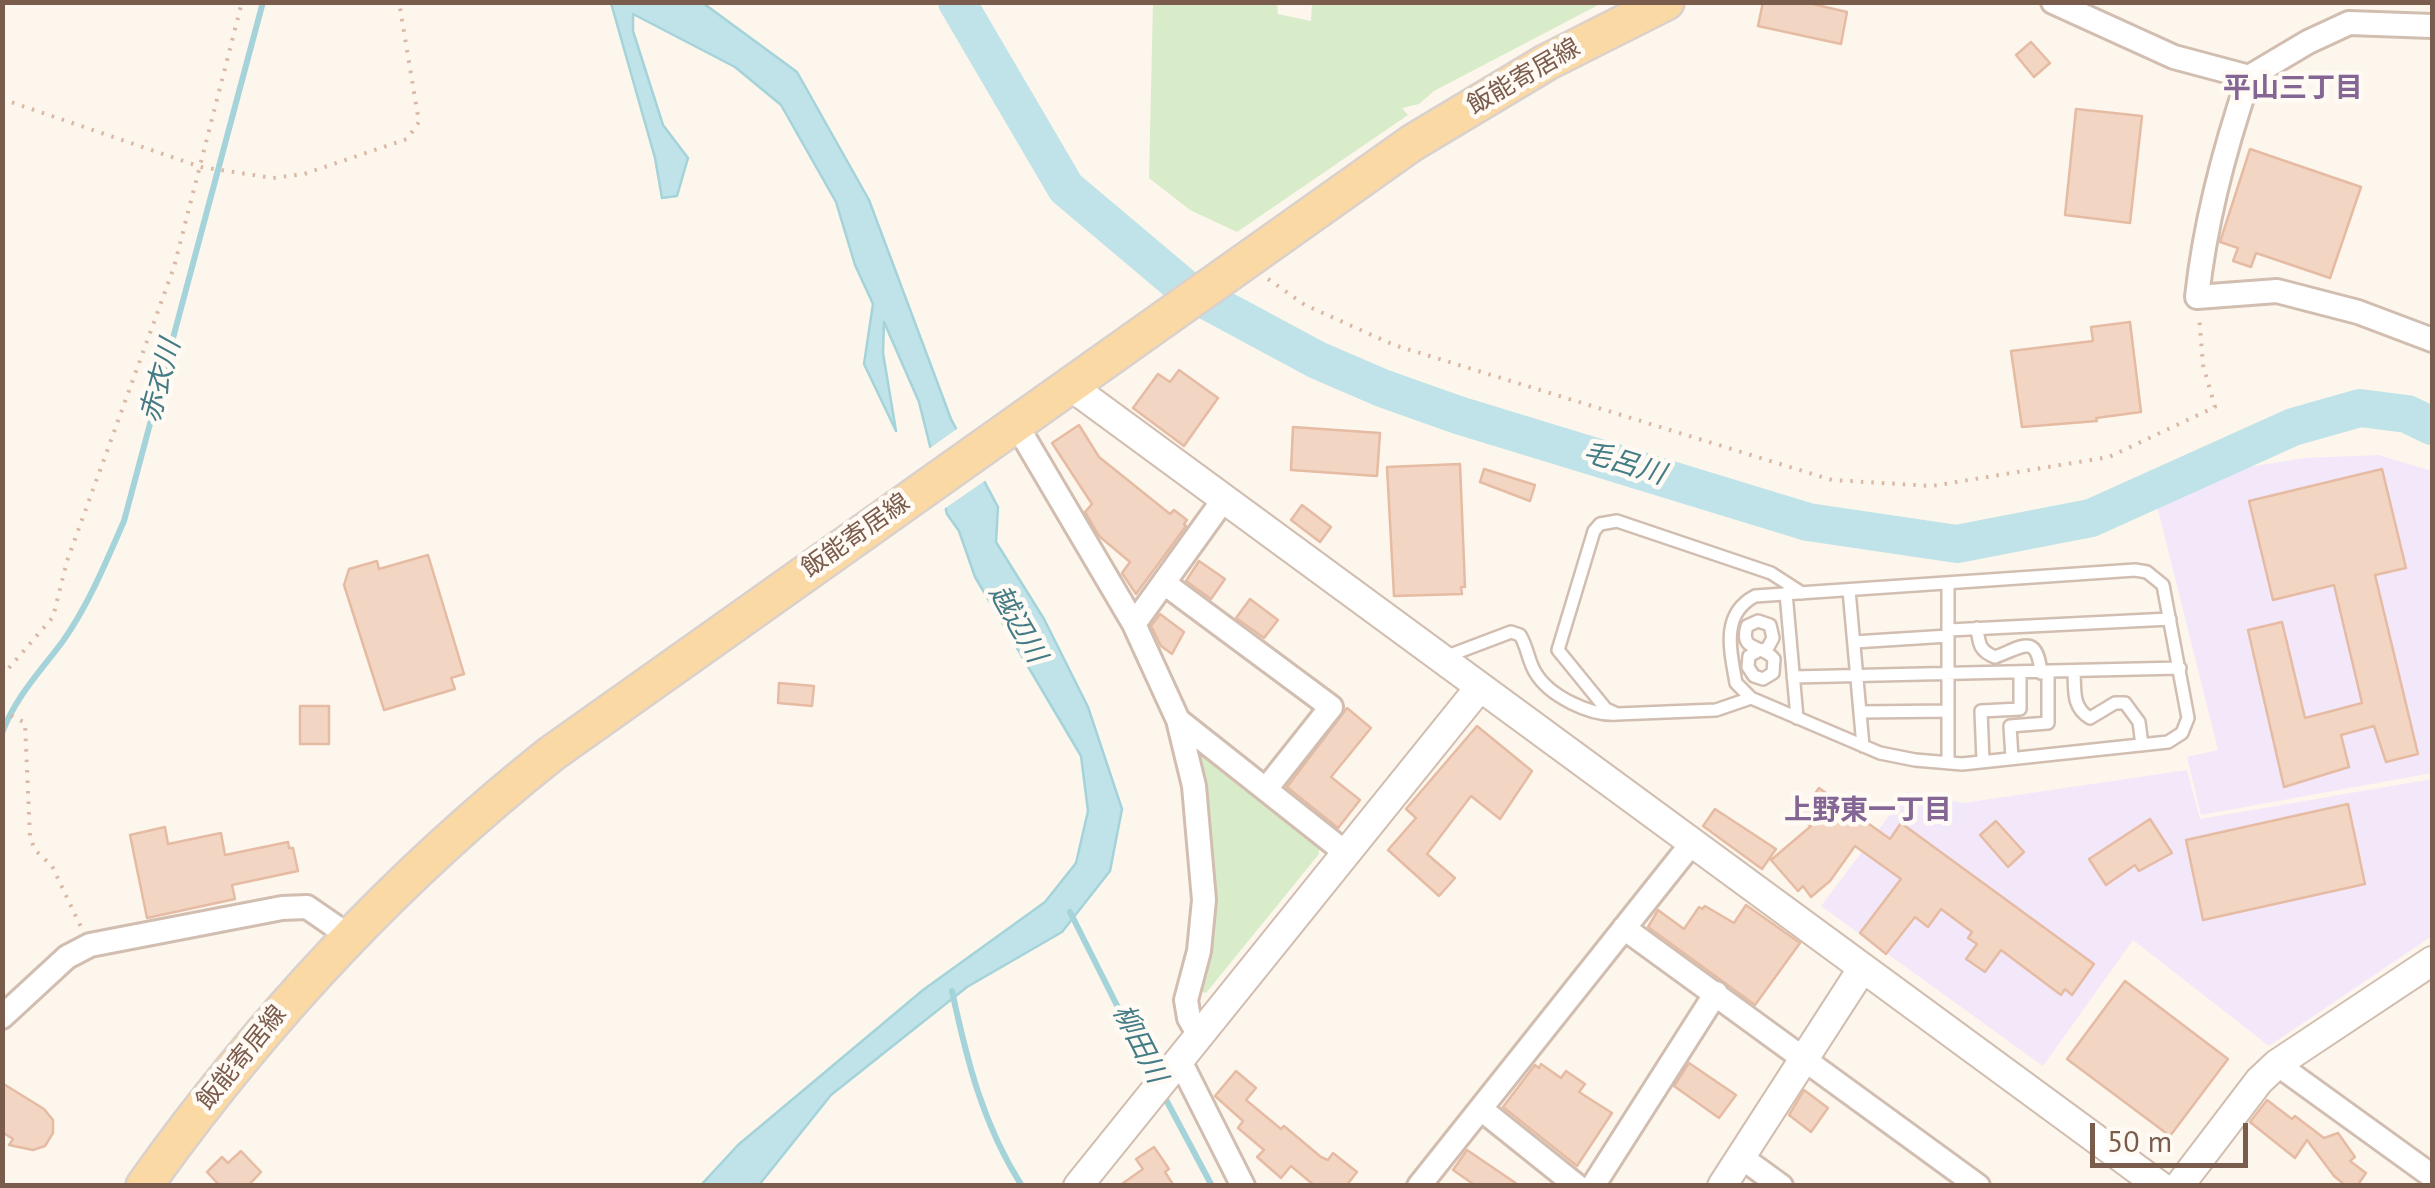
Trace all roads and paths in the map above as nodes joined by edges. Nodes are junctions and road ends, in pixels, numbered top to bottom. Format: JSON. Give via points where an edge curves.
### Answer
{"nodes":[{"id":1,"x":242,"y":2,"type":"edge"},
{"id":2,"x":399,"y":2,"type":"edge"},
{"id":3,"x":1666,"y":2,"type":"edge"},
{"id":4,"x":2052,"y":2,"type":"edge"},
{"id":5,"x":2432,"y":26,"type":"edge"},
{"id":6,"x":2249,"y":77,"type":"junction"},
{"id":7,"x":2,"y":99,"type":"edge"},
{"id":8,"x":201,"y":167,"type":"junction"},
{"id":9,"x":1248,"y":270,"type":"junction"},
{"id":10,"x":2197,"y":297,"type":"junction"},
{"id":11,"x":2432,"y":340,"type":"edge"},
{"id":12,"x":1069,"y":384,"type":"junction"},
{"id":13,"x":1006,"y":430,"type":"junction"},
{"id":14,"x":1224,"y":499,"type":"junction"},
{"id":15,"x":1948,"y":582,"type":"junction"},
{"id":16,"x":1164,"y":583,"type":"junction"},
{"id":17,"x":1849,"y":590,"type":"junction"},
{"id":18,"x":1803,"y":593,"type":"junction"},
{"id":19,"x":1786,"y":594,"type":"junction"},
{"id":20,"x":1756,"y":596,"type":"junction"},
{"id":21,"x":2170,"y":619,"type":"junction"},
{"id":22,"x":1758,"y":620,"type":"junction"},
{"id":23,"x":1134,"y":624,"type":"junction"},
{"id":24,"x":1976,"y":628,"type":"junction"},
{"id":25,"x":1948,"y":633,"type":"junction"},
{"id":26,"x":1854,"y":642,"type":"junction"},
{"id":27,"x":1760,"y":650,"type":"junction"},
{"id":28,"x":1441,"y":658,"type":"junction"},
{"id":29,"x":2180,"y":668,"type":"junction"},
{"id":30,"x":2074,"y":672,"type":"junction"},
{"id":31,"x":2044,"y":673,"type":"junction"},
{"id":32,"x":2020,"y":674,"type":"junction"},
{"id":33,"x":2,"y":676,"type":"edge"},
{"id":34,"x":1948,"y":676,"type":"junction"},
{"id":35,"x":1858,"y":677,"type":"junction"},
{"id":36,"x":1793,"y":678,"type":"junction"},
{"id":37,"x":1763,"y":679,"type":"junction"},
{"id":38,"x":1480,"y":687,"type":"junction"},
{"id":39,"x":1751,"y":698,"type":"junction"},
{"id":40,"x":1767,"y":706,"type":"junction"},
{"id":41,"x":2,"y":710,"type":"edge"},
{"id":42,"x":1948,"y":710,"type":"junction"},
{"id":43,"x":1862,"y":712,"type":"junction"},
{"id":44,"x":1617,"y":714,"type":"junction"},
{"id":45,"x":1796,"y":718,"type":"junction"},
{"id":46,"x":1178,"y":720,"type":"junction"},
{"id":47,"x":2142,"y":745,"type":"junction"},
{"id":48,"x":1863,"y":746,"type":"junction"},
{"id":49,"x":2012,"y":758,"type":"junction"},
{"id":50,"x":1948,"y":762,"type":"junction"},
{"id":51,"x":1983,"y":762,"type":"junction"},
{"id":52,"x":1266,"y":790,"type":"junction"},
{"id":53,"x":1692,"y":843,"type":"junction"},
{"id":54,"x":1346,"y":853,"type":"junction"},
{"id":55,"x":1624,"y":928,"type":"junction"},
{"id":56,"x":350,"y":936,"type":"junction"},
{"id":57,"x":90,"y":945,"type":"junction"},
{"id":58,"x":2432,"y":961,"type":"edge"},
{"id":59,"x":1862,"y":968,"type":"junction"},
{"id":60,"x":1716,"y":993,"type":"junction"},
{"id":61,"x":2,"y":1017,"type":"edge"},
{"id":62,"x":1200,"y":1037,"type":"junction"},
{"id":63,"x":1804,"y":1058,"type":"junction"},
{"id":64,"x":2277,"y":1064,"type":"junction"},
{"id":65,"x":1177,"y":1065,"type":"junction"},
{"id":66,"x":1481,"y":1109,"type":"junction"},
{"id":67,"x":1741,"y":1156,"type":"junction"},
{"id":68,"x":2432,"y":1176,"type":"edge"},
{"id":69,"x":144,"y":1186,"type":"edge"},
{"id":70,"x":1078,"y":1186,"type":"edge"},
{"id":71,"x":1243,"y":1186,"type":"edge"},
{"id":72,"x":1419,"y":1186,"type":"edge"},
{"id":73,"x":1577,"y":1186,"type":"edge"},
{"id":74,"x":1593,"y":1186,"type":"edge"},
{"id":75,"x":1722,"y":1186,"type":"edge"},
{"id":76,"x":1781,"y":1186,"type":"edge"},
{"id":77,"x":1978,"y":1186,"type":"edge"},
{"id":78,"x":2160,"y":1186,"type":"edge"},
{"id":79,"x":2179,"y":1186,"type":"edge"}],
"edges":[{"from":1,"to":8,"type":"path"},
{"from":2,"to":8,"type":"path","via":[[419,122],[407,138],[304,174],[274,178]]},
{"from":3,"to":9,"type":"main road","name":"飯能寄居線","via":[[1464,110]]},
{"from":4,"to":6,"type":"street","via":[[2174,57]]},
{"from":5,"to":6,"type":"street","via":[[2349,23]]},
{"from":6,"to":10,"type":"street"},
{"from":7,"to":8,"type":"path"},
{"from":8,"to":33,"type":"path","via":[[174,267],[58,605]]},
{"from":9,"to":10,"type":"path","via":[[1304,306],[1394,345],[1832,480],[1932,486],[2109,457],[2215,407],[2203,365]]},
{"from":9,"to":12,"type":"main road","name":"飯能寄居線"},
{"from":10,"to":11,"type":"street","via":[[2277,291]]},
{"from":12,"to":13,"type":"main road","name":"飯能寄居線"},
{"from":12,"to":14,"type":"street"},
{"from":13,"to":23,"type":"street"},
{"from":13,"to":56,"type":"main road","name":"飯能寄居線","via":[[526,774]]},
{"from":14,"to":16,"type":"street"},
{"from":14,"to":28,"type":"street"},
{"from":15,"to":17,"type":"lane"},
{"from":15,"to":21,"type":"lane","via":[[2147,572],[2163,585]]},
{"from":15,"to":25,"type":"lane"},
{"from":16,"to":23,"type":"street"},
{"from":16,"to":52,"type":"street","via":[[1330,708]]},
{"from":17,"to":18,"type":"lane"},
{"from":17,"to":26,"type":"lane"},
{"from":18,"to":19,"type":"lane"},
{"from":18,"to":44,"type":"lane","via":[[1771,573],[1617,520],[1600,524],[1558,650]]},
{"from":19,"to":20,"type":"lane"},
{"from":19,"to":36,"type":"lane"},
{"from":20,"to":22,"type":"lane"},
{"from":20,"to":39,"type":"lane","via":[[1742,602],[1731,622],[1736,683]]},
{"from":21,"to":24,"type":"lane"},
{"from":21,"to":29,"type":"lane"},
{"from":22,"to":27,"type":"lane","via":[[1773,631],[1771,644]]},
{"from":22,"to":27,"type":"lane","via":[[1744,636]]},
{"from":23,"to":46,"type":"street"},
{"from":24,"to":25,"type":"lane"},
{"from":24,"to":31,"type":"lane","via":[[1978,644],[1994,657],[2016,646],[2034,648]]},
{"from":25,"to":26,"type":"lane"},
{"from":25,"to":34,"type":"lane"},
{"from":26,"to":35,"type":"lane"},
{"from":27,"to":37,"type":"lane","via":[[1748,667]]},
{"from":27,"to":37,"type":"lane","via":[[1776,664]]},
{"from":28,"to":38,"type":"street"},
{"from":28,"to":44,"type":"lane","via":[[1520,634],[1534,671],[1555,692],[1587,709]]},
{"from":29,"to":30,"type":"lane"},
{"from":29,"to":47,"type":"lane","via":[[2185,727],[2176,739]]},
{"from":30,"to":31,"type":"lane"},
{"from":30,"to":47,"type":"lane","via":[[2080,713],[2090,718],[2125,703],[2139,722]]},
{"from":31,"to":32,"type":"lane"},
{"from":31,"to":49,"type":"lane","via":[[2048,723],[2010,726]]},
{"from":32,"to":34,"type":"lane"},
{"from":32,"to":51,"type":"lane","via":[[2020,709],[1981,711]]},
{"from":34,"to":35,"type":"lane"},
{"from":34,"to":42,"type":"lane"},
{"from":35,"to":36,"type":"lane"},
{"from":35,"to":43,"type":"lane"},
{"from":36,"to":45,"type":"lane"},
{"from":37,"to":40,"type":"lane"},
{"from":38,"to":53,"type":"street"},
{"from":38,"to":54,"type":"street"},
{"from":39,"to":40,"type":"lane"},
{"from":39,"to":44,"type":"lane","via":[[1716,710]]},
{"from":40,"to":45,"type":"lane"},
{"from":41,"to":57,"type":"path","via":[[25,723],[30,836]]},
{"from":42,"to":43,"type":"lane"},
{"from":42,"to":50,"type":"lane"},
{"from":43,"to":48,"type":"lane"},
{"from":45,"to":48,"type":"lane"},
{"from":46,"to":52,"type":"street"},
{"from":46,"to":62,"type":"street","via":[[1194,786],[1204,900],[1186,1000]]},
{"from":47,"to":49,"type":"lane"},
{"from":48,"to":50,"type":"lane"},
{"from":49,"to":51,"type":"lane"},
{"from":50,"to":51,"type":"lane"},
{"from":52,"to":54,"type":"street"},
{"from":53,"to":55,"type":"street"},
{"from":53,"to":59,"type":"street"},
{"from":54,"to":62,"type":"street"},
{"from":55,"to":60,"type":"street"},
{"from":55,"to":66,"type":"street"},
{"from":56,"to":57,"type":"street","via":[[307,907]]},
{"from":56,"to":69,"type":"main road","name":"飯能寄居線","via":[[233,1067]]},
{"from":57,"to":61,"type":"street","via":[[67,957]]},
{"from":58,"to":64,"type":"street"},
{"from":59,"to":63,"type":"street"},
{"from":59,"to":78,"type":"street"},
{"from":60,"to":63,"type":"street"},
{"from":60,"to":74,"type":"street"},
{"from":62,"to":65,"type":"street"},
{"from":63,"to":67,"type":"street"},
{"from":63,"to":77,"type":"street"},
{"from":64,"to":68,"type":"street"},
{"from":64,"to":79,"type":"street"},
{"from":65,"to":70,"type":"street"},
{"from":65,"to":71,"type":"street"},
{"from":66,"to":72,"type":"street"},
{"from":66,"to":73,"type":"street"},
{"from":67,"to":75,"type":"street"},
{"from":67,"to":76,"type":"street"}]}
